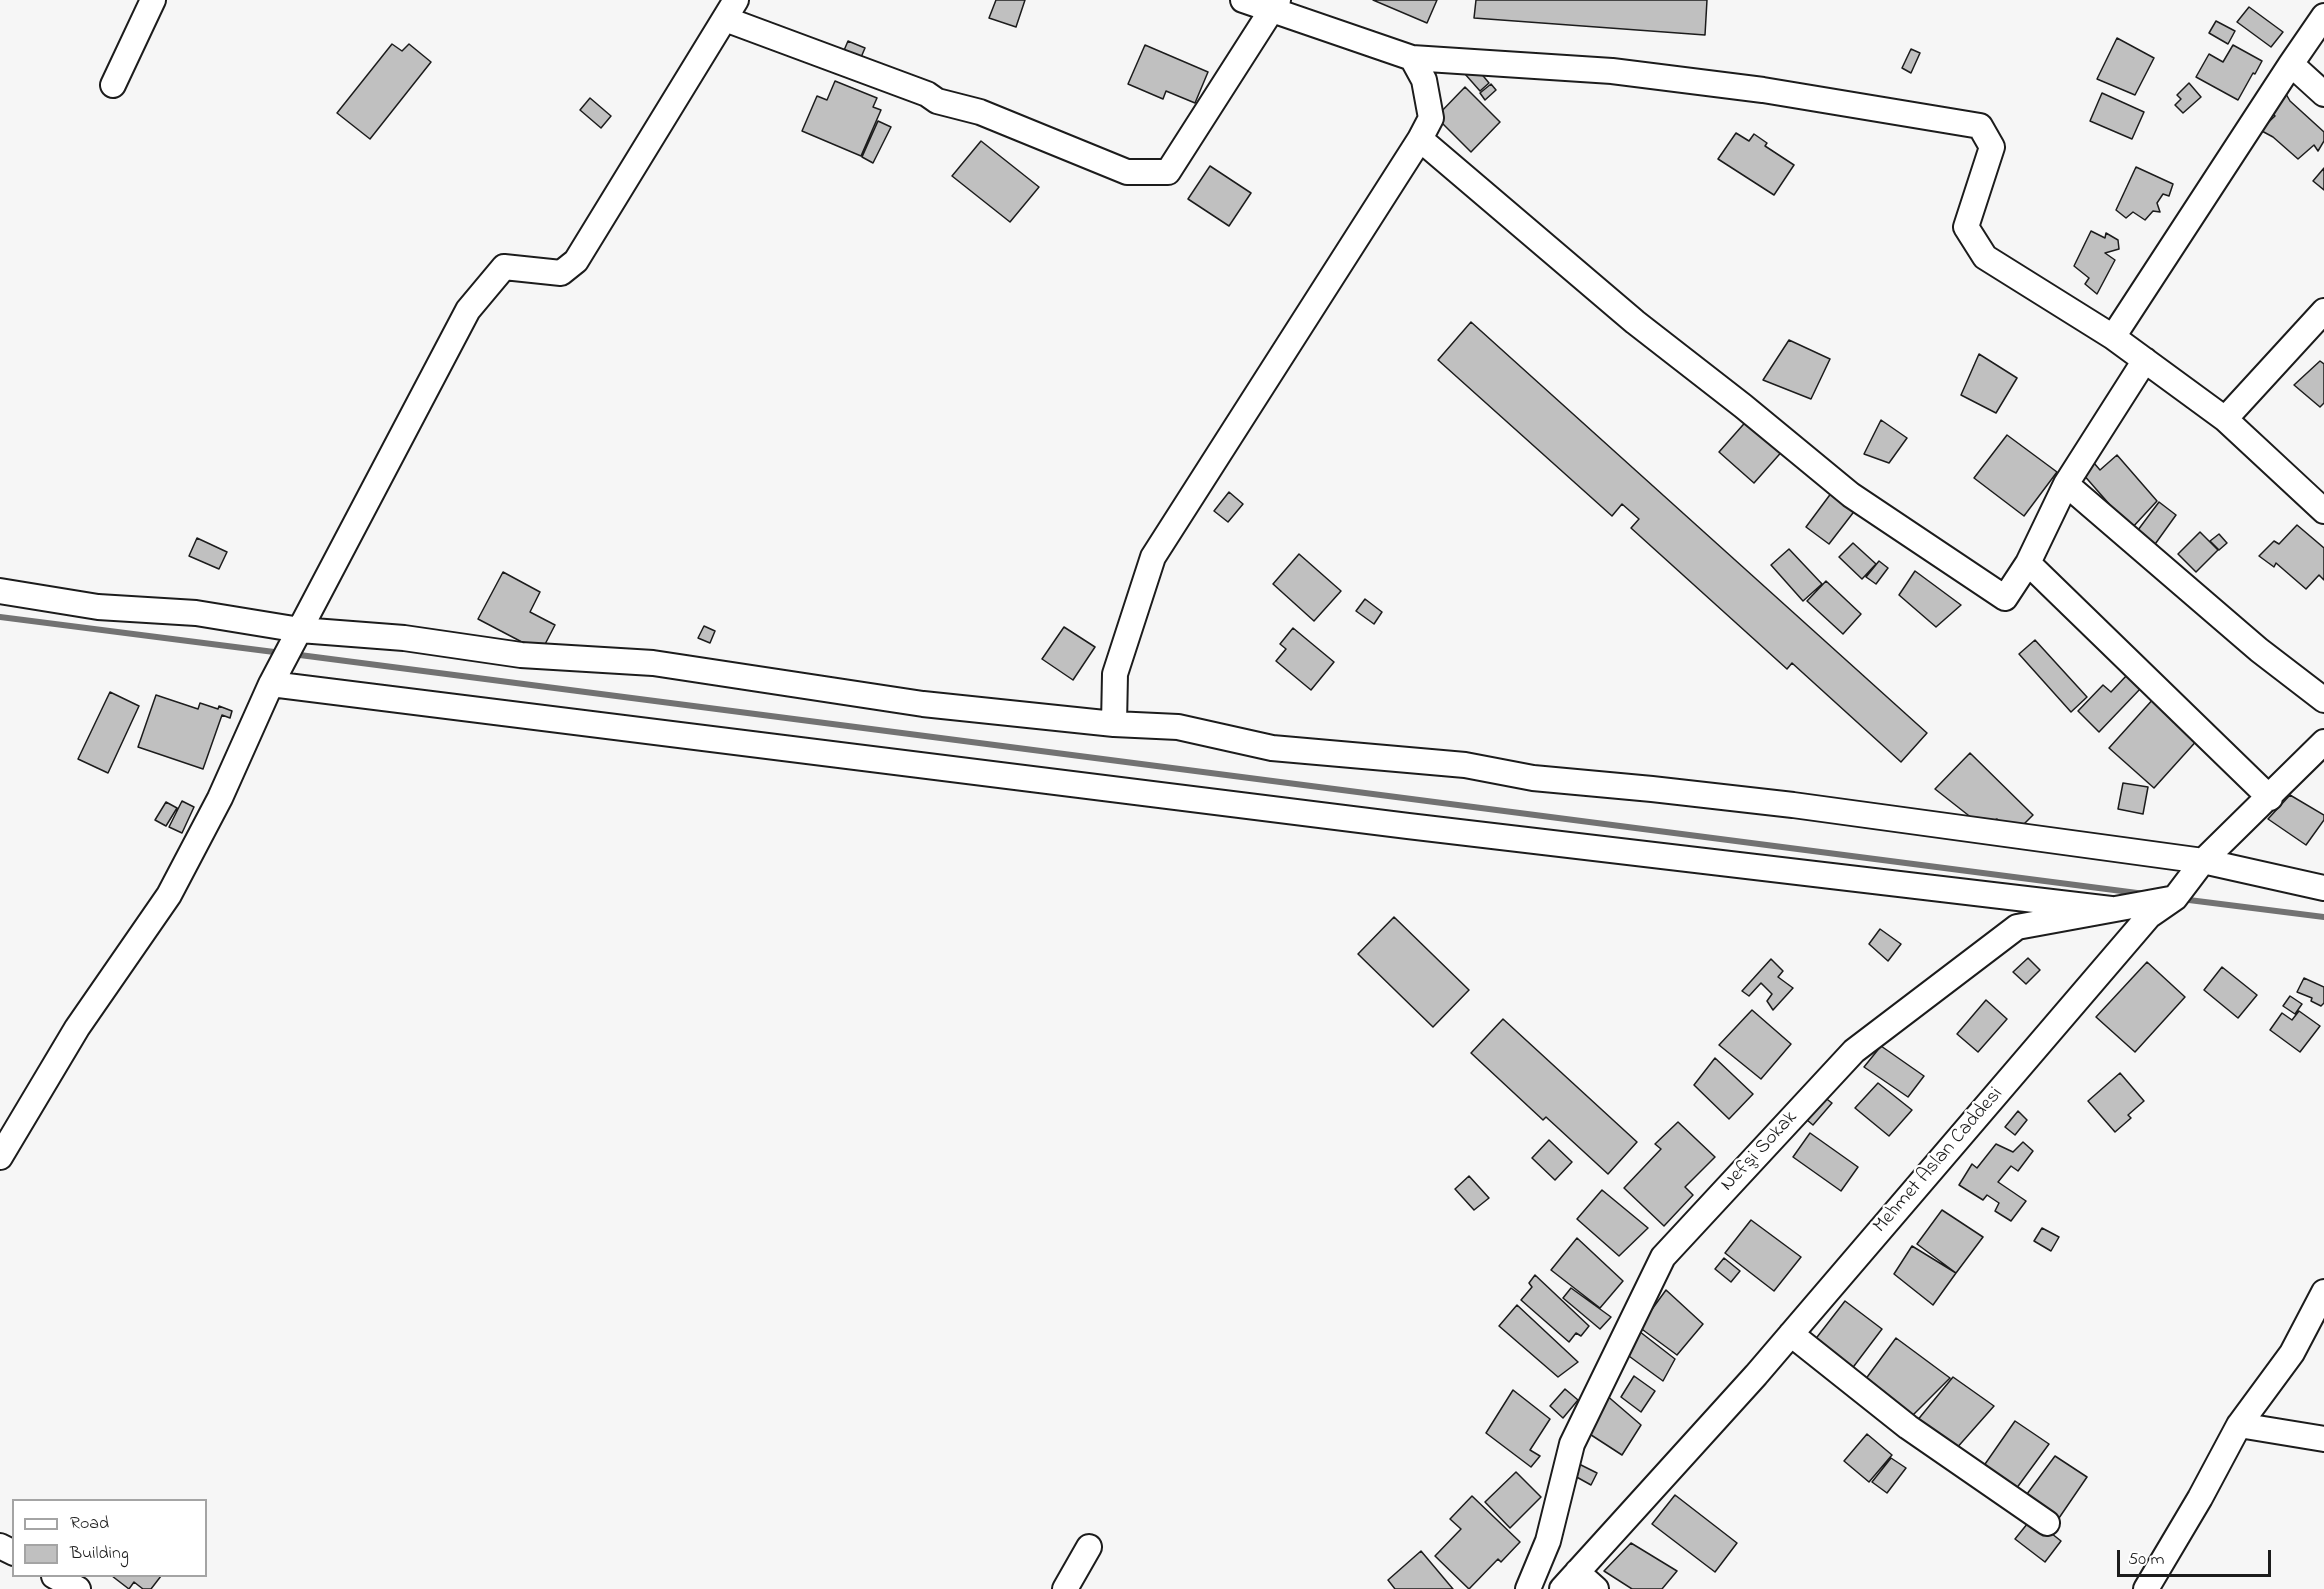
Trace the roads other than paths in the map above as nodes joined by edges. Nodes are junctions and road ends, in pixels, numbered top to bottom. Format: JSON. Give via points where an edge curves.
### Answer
{"nodes":[{"id":1,"x":153,"y":0,"type":"edge"},
{"id":2,"x":1243,"y":0,"type":"edge"},
{"id":3,"x":1276,"y":5,"type":"edge"},
{"id":4,"x":731,"y":9,"type":"edge"},
{"id":5,"x":2324,"y":16,"type":"edge"},
{"id":6,"x":1412,"y":58,"type":"junction"},
{"id":7,"x":2291,"y":64,"type":"junction"},
{"id":8,"x":113,"y":85,"type":"dead end"},
{"id":9,"x":2324,"y":94,"type":"edge"},
{"id":10,"x":1420,"y":139,"type":"junction"},
{"id":11,"x":2324,"y":312,"type":"edge"},
{"id":12,"x":2113,"y":337,"type":"junction"},
{"id":13,"x":2145,"y":360,"type":"junction"},
{"id":14,"x":2225,"y":419,"type":"junction"},
{"id":15,"x":2066,"y":484,"type":"junction"},
{"id":16,"x":2324,"y":511,"type":"edge"},
{"id":17,"x":2028,"y":563,"type":"junction"},
{"id":18,"x":0,"y":591,"type":"edge"},
{"id":19,"x":300,"y":630,"type":"junction"},
{"id":20,"x":271,"y":684,"type":"junction"},
{"id":21,"x":2324,"y":700,"type":"edge"},
{"id":22,"x":1114,"y":724,"type":"junction"},
{"id":23,"x":2324,"y":742,"type":"edge"},
{"id":24,"x":2270,"y":798,"type":"junction"},
{"id":25,"x":2203,"y":861,"type":"junction"},
{"id":26,"x":2324,"y":888,"type":"edge"},
{"id":27,"x":2175,"y":898,"type":"junction"},
{"id":28,"x":2111,"y":909,"type":"junction"},
{"id":29,"x":0,"y":1157,"type":"edge"},
{"id":30,"x":2324,"y":1292,"type":"edge"},
{"id":31,"x":1791,"y":1334,"type":"junction"},
{"id":32,"x":2239,"y":1425,"type":"junction"},
{"id":33,"x":2324,"y":1438,"type":"edge"},
{"id":34,"x":2047,"y":1523,"type":"dead end"},
{"id":35,"x":1089,"y":1547,"type":"dead end"},
{"id":36,"x":57,"y":1577,"type":"edge"},
{"id":37,"x":1569,"y":1581,"type":"edge"},
{"id":38,"x":78,"y":1589,"type":"edge"},
{"id":39,"x":1065,"y":1589,"type":"edge"},
{"id":40,"x":1528,"y":1589,"type":"edge"},
{"id":41,"x":1596,"y":1589,"type":"edge"},
{"id":42,"x":2146,"y":1589,"type":"edge"}],
"edges":[{"from":1,"to":8,"type":"street"},
{"from":2,"to":3,"type":"street"},
{"from":3,"to":4,"type":"street","via":[[1168,172],[1127,172],[980,112],[937,101]]},
{"from":3,"to":6,"type":"street"},
{"from":4,"to":19,"type":"street","via":[[576,261],[561,273],[504,267],[468,310]]},
{"from":5,"to":7,"type":"street"},
{"from":6,"to":10,"type":"street","via":[[1424,80],[1431,118]]},
{"from":6,"to":12,"type":"street","via":[[1612,71],[1763,90],[1980,126],[1992,147],[1966,227],[1985,257]]},
{"from":7,"to":9,"type":"street"},
{"from":7,"to":12,"type":"street"},
{"from":10,"to":17,"type":"street","via":[[1635,322],[1851,495],[2005,598]]},
{"from":10,"to":22,"type":"street","via":[[1153,557],[1115,674]]},
{"from":11,"to":14,"type":"street"},
{"from":12,"to":13,"type":"street"},
{"from":13,"to":14,"type":"street"},
{"from":13,"to":15,"type":"street"},
{"from":14,"to":16,"type":"street"},
{"from":15,"to":17,"type":"street"},
{"from":15,"to":21,"type":"street","via":[[2259,650]]},
{"from":17,"to":24,"type":"street"},
{"from":18,"to":19,"type":"street","via":[[98,607],[196,613]]},
{"from":19,"to":20,"type":"street"},
{"from":19,"to":22,"type":"street","via":[[404,638],[521,655],[653,663],[923,705]]},
{"from":20,"to":28,"type":"street"},
{"from":20,"to":29,"type":"street","via":[[220,798],[169,895],[77,1028]]},
{"from":22,"to":25,"type":"street","via":[[1178,727],[1272,748],[1466,765],[1533,778],[1782,804]]},
{"from":23,"to":24,"type":"street","name":"Mehmet Aslan Caddesi"},
{"from":24,"to":25,"type":"street","name":"Mehmet Aslan Caddesi"},
{"from":25,"to":26,"type":"street"},
{"from":25,"to":27,"type":"street","name":"Mehmet Aslan Caddesi"},
{"from":27,"to":28,"type":"street","name":"Nefşi Sokak"},
{"from":27,"to":31,"type":"street","name":"Mehmet Aslan Caddesi","via":[[2149,916]]},
{"from":28,"to":40,"type":"street","name":"Nefşi Sokak","via":[[2017,927],[1854,1051],[1663,1257],[1572,1444],[1548,1541]]},
{"from":30,"to":32,"type":"street","via":[[2292,1353]]},
{"from":31,"to":34,"type":"street","via":[[1908,1427]]},
{"from":31,"to":37,"type":"street","name":"Mehmet Aslan Caddesi"},
{"from":32,"to":33,"type":"street"},
{"from":32,"to":42,"type":"street"},
{"from":35,"to":39,"type":"street"},
{"from":36,"to":38,"type":"street"},
{"from":37,"to":41,"type":"street"}]}
